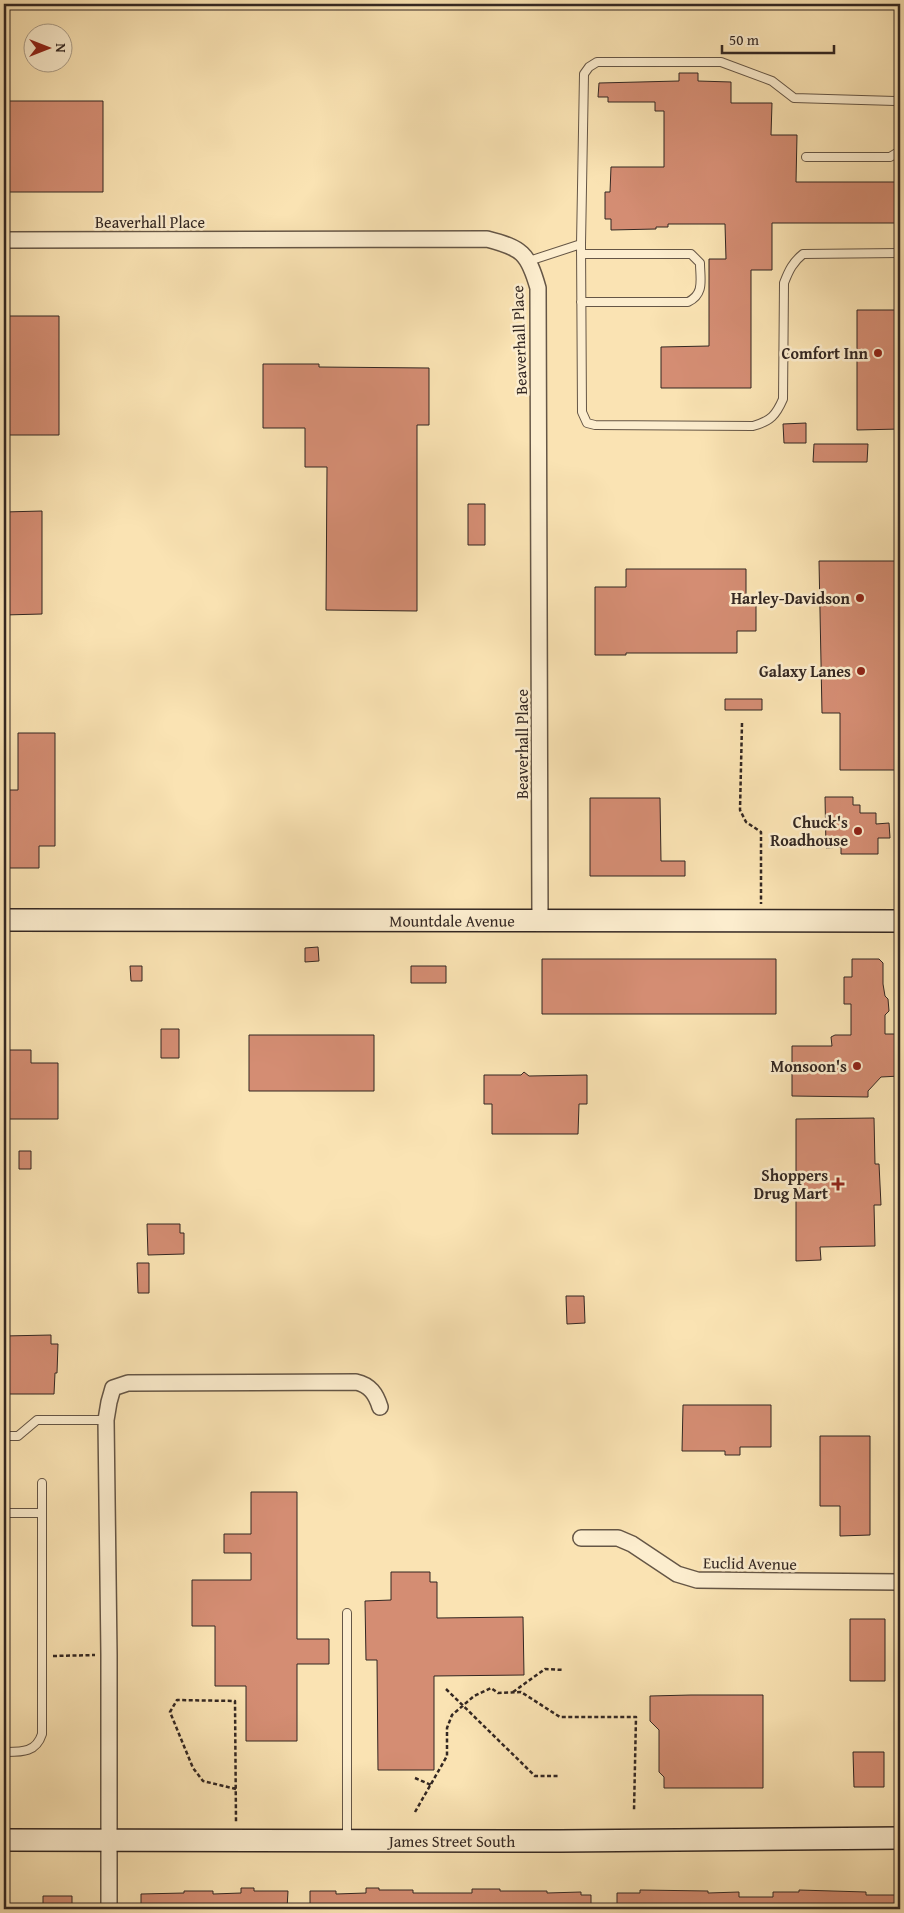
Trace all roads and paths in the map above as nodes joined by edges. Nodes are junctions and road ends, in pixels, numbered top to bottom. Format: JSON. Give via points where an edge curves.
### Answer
{"nodes":[{"id":1,"x":900,"y":103,"type":"edge"},
{"id":2,"x":900,"y":151,"type":"edge"},
{"id":3,"x":806,"y":157,"type":"dead end"},
{"id":4,"x":4,"y":240,"type":"edge"},
{"id":5,"x":581,"y":244,"type":"junction"},
{"id":6,"x":900,"y":253,"type":"edge"},
{"id":7,"x":581,"y":254,"type":"junction"},
{"id":8,"x":529,"y":261,"type":"junction"},
{"id":9,"x":581,"y":302,"type":"junction"},
{"id":10,"x":742,"y":723,"type":"dead end"},
{"id":11,"x":4,"y":920,"type":"edge"},
{"id":12,"x":540,"y":920,"type":"junction"},
{"id":13,"x":761,"y":921,"type":"junction"},
{"id":14,"x":900,"y":921,"type":"edge"},
{"id":15,"x":380,"y":1407,"type":"dead end"},
{"id":16,"x":106,"y":1420,"type":"junction"},
{"id":17,"x":4,"y":1436,"type":"edge"},
{"id":18,"x":42,"y":1483,"type":"dead end"},
{"id":19,"x":4,"y":1513,"type":"edge"},
{"id":20,"x":42,"y":1513,"type":"junction"},
{"id":21,"x":581,"y":1538,"type":"dead end"},
{"id":22,"x":900,"y":1582,"type":"edge"},
{"id":23,"x":347,"y":1613,"type":"dead end"},
{"id":24,"x":109,"y":1655,"type":"junction"},
{"id":25,"x":43,"y":1656,"type":"junction"},
{"id":26,"x":564,"y":1670,"type":"dead end"},
{"id":27,"x":446,"y":1689,"type":"dead end"},
{"id":28,"x":512,"y":1692,"type":"junction"},
{"id":29,"x":462,"y":1704,"type":"junction"},
{"id":30,"x":4,"y":1752,"type":"edge"},
{"id":31,"x":560,"y":1776,"type":"dead end"},
{"id":32,"x":415,"y":1778,"type":"dead end"},
{"id":33,"x":431,"y":1785,"type":"junction"},
{"id":34,"x":236,"y":1789,"type":"junction"},
{"id":35,"x":634,"y":1811,"type":"dead end"},
{"id":36,"x":415,"y":1812,"type":"dead end"},
{"id":37,"x":900,"y":1838,"type":"edge"},
{"id":38,"x":4,"y":1840,"type":"edge"},
{"id":39,"x":109,"y":1842,"type":"junction"},
{"id":40,"x":236,"y":1842,"type":"junction"},
{"id":41,"x":347,"y":1842,"type":"junction"},
{"id":42,"x":109,"y":1909,"type":"edge"}],
"edges":[{"from":1,"to":5,"type":"lane","via":[[794,98],[772,82],[720,62],[597,62],[584,74]]},
{"from":2,"to":3,"type":"lane","via":[[890,157]]},
{"from":4,"to":8,"type":"street","name":"Beaverhall Place","via":[[487,239],[508,244]]},
{"from":5,"to":7,"type":"lane"},
{"from":5,"to":8,"type":"lane"},
{"from":6,"to":9,"type":"lane","via":[[803,254],[795,260],[784,283],[784,399],[772,417],[753,426],[587,423],[582,412]]},
{"from":7,"to":9,"type":"lane"},
{"from":7,"to":9,"type":"lane","via":[[691,254],[700,263],[700,290],[696,298],[688,302]]},
{"from":8,"to":12,"type":"street","name":"Beaverhall Place","via":[[538,288]]},
{"from":10,"to":13,"type":"path","via":[[740,810],[746,822],[761,832]]},
{"from":11,"to":12,"type":"street","name":"Mountdale Avenue"},
{"from":12,"to":13,"type":"street","name":"Mountdale Avenue"},
{"from":13,"to":14,"type":"street","name":"Mountdale Avenue"},
{"from":15,"to":16,"type":"street","via":[[372,1391],[356,1382],[128,1383],[113,1388]]},
{"from":16,"to":17,"type":"lane","via":[[37,1420],[18,1436]]},
{"from":16,"to":24,"type":"street"},
{"from":18,"to":20,"type":"lane"},
{"from":19,"to":20,"type":"lane"},
{"from":20,"to":25,"type":"lane"},
{"from":21,"to":22,"type":"street","name":"Euclid Avenue","via":[[618,1538],[677,1574],[697,1580]]},
{"from":23,"to":41,"type":"lane"},
{"from":24,"to":25,"type":"path"},
{"from":24,"to":39,"type":"street"},
{"from":25,"to":30,"type":"lane","via":[[44,1722],[40,1740],[31,1750]]},
{"from":26,"to":28,"type":"path","via":[[545,1669]]},
{"from":27,"to":29,"type":"path"},
{"from":28,"to":29,"type":"path","via":[[498,1693],[491,1688]]},
{"from":28,"to":35,"type":"path","via":[[521,1692],[560,1716],[636,1717]]},
{"from":29,"to":31,"type":"path","via":[[535,1776]]},
{"from":29,"to":33,"type":"path","via":[[452,1715],[447,1728],[447,1756]]},
{"from":32,"to":33,"type":"path"},
{"from":33,"to":36,"type":"path"},
{"from":34,"to":34,"type":"path","via":[[235,1701],[177,1700],[170,1712],[193,1768],[203,1781]]},
{"from":34,"to":40,"type":"path"},
{"from":37,"to":41,"type":"street","name":"James Street South"},
{"from":38,"to":39,"type":"street","name":"James Street South"},
{"from":39,"to":40,"type":"street","name":"James Street South"},
{"from":39,"to":42,"type":"street"},
{"from":40,"to":41,"type":"street","name":"James Street South"}]}
